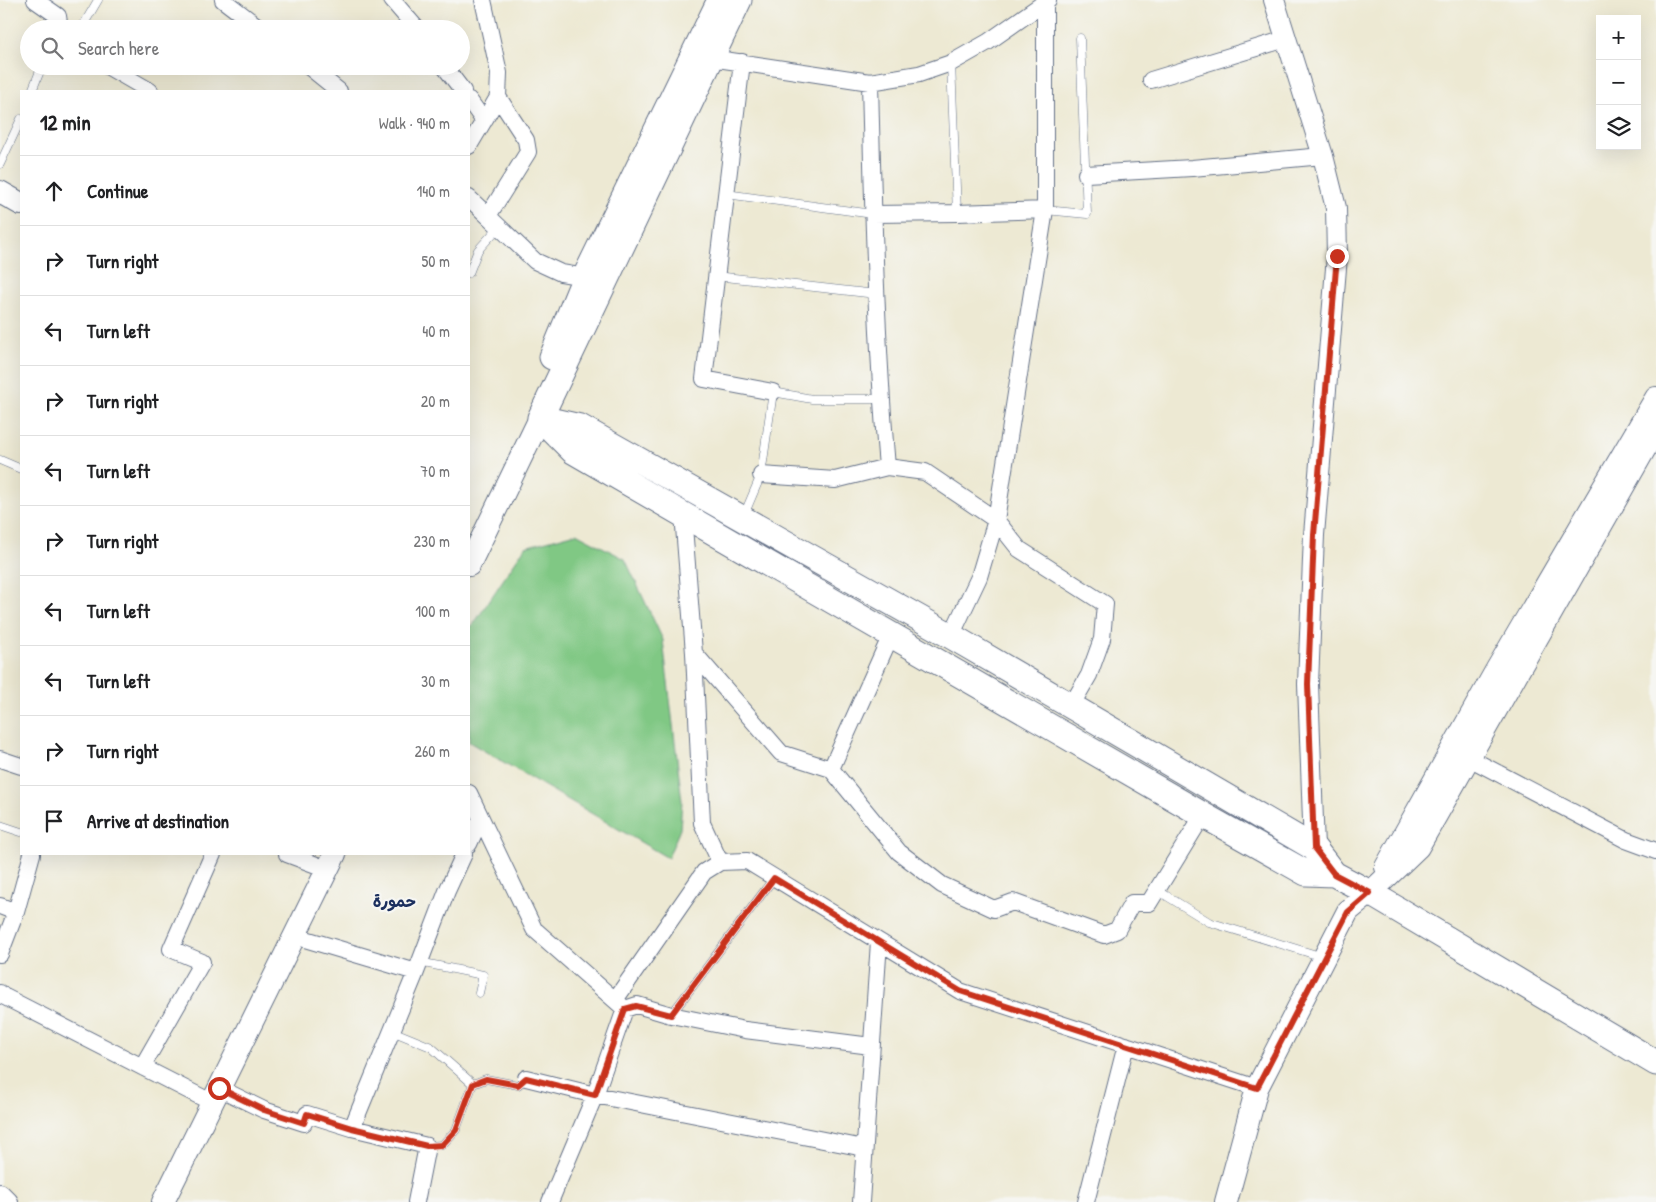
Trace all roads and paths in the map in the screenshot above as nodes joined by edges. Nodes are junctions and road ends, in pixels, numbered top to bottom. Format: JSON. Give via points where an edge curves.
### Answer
{"nodes":[{"id":1,"x":35,"y":0,"type":"edge"},
{"id":2,"x":98,"y":0,"type":"edge"},
{"id":3,"x":223,"y":0,"type":"edge"},
{"id":4,"x":392,"y":0,"type":"edge"},
{"id":5,"x":483,"y":0,"type":"edge"},
{"id":6,"x":720,"y":0,"type":"edge"},
{"id":7,"x":739,"y":0,"type":"edge"},
{"id":8,"x":1274,"y":0,"type":"edge"},
{"id":9,"x":1047,"y":1,"type":"edge"},
{"id":10,"x":59,"y":20,"type":"edge"},
{"id":11,"x":86,"y":20,"type":"edge"},
{"id":12,"x":249,"y":20,"type":"edge"},
{"id":13,"x":409,"y":20,"type":"edge"},
{"id":14,"x":1080,"y":38,"type":"dead end"},
{"id":15,"x":1286,"y":39,"type":"junction"},
{"id":16,"x":711,"y":58,"type":"junction"},
{"id":17,"x":742,"y":62,"type":"junction"},
{"id":18,"x":950,"y":63,"type":"junction"},
{"id":19,"x":38,"y":75,"type":"edge"},
{"id":20,"x":122,"y":75,"type":"edge"},
{"id":21,"x":319,"y":75,"type":"edge"},
{"id":22,"x":451,"y":75,"type":"edge"},
{"id":23,"x":1151,"y":80,"type":"dead end"},
{"id":24,"x":870,"y":82,"type":"junction"},
{"id":25,"x":32,"y":90,"type":"edge"},
{"id":26,"x":148,"y":90,"type":"edge"},
{"id":27,"x":338,"y":90,"type":"edge"},
{"id":28,"x":462,"y":90,"type":"edge"},
{"id":29,"x":498,"y":97,"type":"junction"},
{"id":30,"x":470,"y":101,"type":"edge"},
{"id":31,"x":20,"y":121,"type":"edge"},
{"id":32,"x":484,"y":121,"type":"junction"},
{"id":33,"x":470,"y":144,"type":"edge"},
{"id":34,"x":1323,"y":156,"type":"junction"},
{"id":35,"x":0,"y":164,"type":"edge"},
{"id":36,"x":1086,"y":174,"type":"junction"},
{"id":37,"x":0,"y":192,"type":"edge"},
{"id":38,"x":726,"y":194,"type":"junction"},
{"id":39,"x":470,"y":199,"type":"edge"},
{"id":40,"x":20,"y":203,"type":"edge"},
{"id":41,"x":1045,"y":210,"type":"junction"},
{"id":42,"x":873,"y":214,"type":"junction"},
{"id":43,"x":956,"y":214,"type":"junction"},
{"id":44,"x":494,"y":221,"type":"junction"},
{"id":45,"x":470,"y":270,"type":"edge"},
{"id":46,"x":716,"y":276,"type":"junction"},
{"id":47,"x":594,"y":280,"type":"junction"},
{"id":48,"x":876,"y":294,"type":"junction"},
{"id":49,"x":773,"y":392,"type":"junction"},
{"id":50,"x":1656,"y":398,"type":"edge"},
{"id":51,"x":881,"y":399,"type":"junction"},
{"id":52,"x":540,"y":418,"type":"junction"},
{"id":53,"x":1656,"y":429,"type":"edge"},
{"id":54,"x":0,"y":460,"type":"edge"},
{"id":55,"x":887,"y":467,"type":"junction"},
{"id":56,"x":20,"y":469,"type":"edge"},
{"id":57,"x":761,"y":474,"type":"junction"},
{"id":58,"x":683,"y":514,"type":"junction"},
{"id":59,"x":742,"y":519,"type":"junction"},
{"id":60,"x":996,"y":520,"type":"junction"},
{"id":61,"x":476,"y":532,"type":"edge"},
{"id":62,"x":470,"y":560,"type":"edge"},
{"id":63,"x":891,"y":634,"type":"junction"},
{"id":64,"x":951,"y":636,"type":"junction"},
{"id":65,"x":694,"y":653,"type":"junction"},
{"id":66,"x":1071,"y":706,"type":"junction"},
{"id":67,"x":1469,"y":758,"type":"junction"},
{"id":68,"x":0,"y":759,"type":"edge"},
{"id":69,"x":20,"y":766,"type":"edge"},
{"id":70,"x":831,"y":769,"type":"junction"},
{"id":71,"x":470,"y":795,"type":"edge"},
{"id":72,"x":1203,"y":815,"type":"junction"},
{"id":73,"x":481,"y":818,"type":"junction"},
{"id":74,"x":0,"y":825,"type":"edge"},
{"id":75,"x":20,"y":832,"type":"edge"},
{"id":76,"x":470,"y":842,"type":"edge"},
{"id":77,"x":1314,"y":848,"type":"junction"},
{"id":78,"x":1656,"y":851,"type":"edge"},
{"id":79,"x":32,"y":855,"type":"edge"},
{"id":80,"x":214,"y":855,"type":"edge"},
{"id":81,"x":292,"y":855,"type":"edge"},
{"id":82,"x":464,"y":855,"type":"edge"},
{"id":83,"x":331,"y":862,"type":"edge"},
{"id":84,"x":720,"y":862,"type":"junction"},
{"id":85,"x":1334,"y":874,"type":"junction"},
{"id":86,"x":774,"y":878,"type":"junction"},
{"id":87,"x":1157,"y":890,"type":"junction"},
{"id":88,"x":1370,"y":893,"type":"junction"},
{"id":89,"x":0,"y":906,"type":"edge"},
{"id":90,"x":16,"y":912,"type":"junction"},
{"id":91,"x":295,"y":936,"type":"junction"},
{"id":92,"x":879,"y":942,"type":"junction"},
{"id":93,"x":0,"y":954,"type":"edge"},
{"id":94,"x":1325,"y":957,"type":"junction"},
{"id":95,"x":418,"y":967,"type":"junction"},
{"id":96,"x":0,"y":993,"type":"edge"},
{"id":97,"x":479,"y":993,"type":"dead end"},
{"id":98,"x":620,"y":1005,"type":"junction"},
{"id":99,"x":671,"y":1015,"type":"junction"},
{"id":100,"x":392,"y":1031,"type":"junction"},
{"id":101,"x":1126,"y":1045,"type":"junction"},
{"id":102,"x":871,"y":1046,"type":"junction"},
{"id":103,"x":1656,"y":1063,"type":"edge"},
{"id":104,"x":142,"y":1067,"type":"junction"},
{"id":105,"x":526,"y":1078,"type":"joint"},
{"id":106,"x":473,"y":1084,"type":"junction"},
{"id":107,"x":1257,"y":1088,"type":"junction"},
{"id":108,"x":215,"y":1095,"type":"junction"},
{"id":109,"x":595,"y":1095,"type":"junction"},
{"id":110,"x":352,"y":1128,"type":"junction"},
{"id":111,"x":427,"y":1146,"type":"junction"},
{"id":112,"x":864,"y":1148,"type":"junction"},
{"id":113,"x":0,"y":1194,"type":"edge"},
{"id":114,"x":8,"y":1202,"type":"edge"},
{"id":115,"x":162,"y":1202,"type":"edge"},
{"id":116,"x":416,"y":1202,"type":"edge"},
{"id":117,"x":550,"y":1202,"type":"edge"},
{"id":118,"x":860,"y":1202,"type":"edge"},
{"id":119,"x":1086,"y":1202,"type":"edge"},
{"id":120,"x":1226,"y":1202,"type":"edge"}],
"edges":[{"from":1,"to":10,"type":"street","via":[[58,16]]},
{"from":2,"to":11,"type":"lane"},
{"from":3,"to":12,"type":"street"},
{"from":4,"to":13,"type":"street"},
{"from":5,"to":29,"type":"street","via":[[499,73]]},
{"from":6,"to":47,"type":"main road"},
{"from":7,"to":16,"type":"main road"},
{"from":8,"to":15,"type":"street"},
{"from":9,"to":18,"type":"street","via":[[988,42]]},
{"from":9,"to":41,"type":"street"},
{"from":14,"to":36,"type":"lane"},
{"from":15,"to":23,"type":"street"},
{"from":15,"to":34,"type":"street"},
{"from":16,"to":17,"type":"street"},
{"from":16,"to":47,"type":"main road"},
{"from":17,"to":24,"type":"street"},
{"from":17,"to":38,"type":"street"},
{"from":18,"to":24,"type":"street","via":[[920,74]]},
{"from":18,"to":43,"type":"lane"},
{"from":19,"to":25,"type":"lane"},
{"from":20,"to":26,"type":"street"},
{"from":21,"to":27,"type":"street"},
{"from":22,"to":28,"type":"street"},
{"from":24,"to":42,"type":"street"},
{"from":29,"to":32,"type":"street"},
{"from":29,"to":44,"type":"street","via":[[526,140],[528,152]]},
{"from":30,"to":32,"type":"street"},
{"from":31,"to":35,"type":"lane"},
{"from":32,"to":33,"type":"street"},
{"from":34,"to":36,"type":"street"},
{"from":34,"to":77,"type":"street","via":[[1336,208],[1337,256],[1314,535],[1308,674]]},
{"from":36,"to":41,"type":"lane","via":[[1087,214]]},
{"from":37,"to":40,"type":"main road"},
{"from":38,"to":42,"type":"lane"},
{"from":38,"to":46,"type":"street"},
{"from":39,"to":44,"type":"street"},
{"from":41,"to":43,"type":"street"},
{"from":41,"to":60,"type":"street"},
{"from":42,"to":43,"type":"street"},
{"from":42,"to":48,"type":"street"},
{"from":44,"to":45,"type":"lane"},
{"from":44,"to":47,"type":"street","via":[[535,261],[561,273]]},
{"from":46,"to":48,"type":"lane"},
{"from":46,"to":49,"type":"street","via":[[704,379]]},
{"from":47,"to":52,"type":"main road","via":[[552,354]]},
{"from":48,"to":51,"type":"street"},
{"from":49,"to":51,"type":"lane","via":[[812,399]]},
{"from":49,"to":57,"type":"lane"},
{"from":50,"to":88,"type":"main road"},
{"from":51,"to":55,"type":"street"},
{"from":52,"to":58,"type":"main road","via":[[573,451]]},
{"from":52,"to":59,"type":"main road","via":[[580,427]]},
{"from":52,"to":61,"type":"main road"},
{"from":53,"to":67,"type":"main road"},
{"from":54,"to":56,"type":"lane"},
{"from":55,"to":57,"type":"street","via":[[835,480]]},
{"from":55,"to":60,"type":"street","via":[[925,472]]},
{"from":57,"to":59,"type":"lane"},
{"from":58,"to":63,"type":"main road"},
{"from":58,"to":65,"type":"street"},
{"from":59,"to":64,"type":"main road"},
{"from":60,"to":64,"type":"street","via":[[979,577]]},
{"from":60,"to":66,"type":"street","via":[[1019,549],[1105,604],[1102,639],[1089,675]]},
{"from":61,"to":62,"type":"main road"},
{"from":63,"to":70,"type":"street"},
{"from":63,"to":72,"type":"main road"},
{"from":64,"to":66,"type":"main road"},
{"from":65,"to":70,"type":"street","via":[[781,753]]},
{"from":65,"to":84,"type":"street","via":[[702,824]]},
{"from":66,"to":77,"type":"main road"},
{"from":67,"to":78,"type":"street","via":[[1626,840]]},
{"from":67,"to":88,"type":"main road","via":[[1418,847]]},
{"from":68,"to":69,"type":"street"},
{"from":70,"to":87,"type":"street","via":[[899,852],[942,885],[994,909],[1013,902],[1104,935],[1117,930],[1132,903],[1149,903]]},
{"from":71,"to":73,"type":"street"},
{"from":72,"to":85,"type":"main road","via":[[1306,873]]},
{"from":72,"to":87,"type":"street"},
{"from":73,"to":76,"type":"street"},
{"from":73,"to":98,"type":"street","via":[[534,929]]},
{"from":74,"to":75,"type":"lane"},
{"from":77,"to":85,"type":"main road"},
{"from":79,"to":90,"type":"street"},
{"from":80,"to":104,"type":"street","via":[[171,949],[202,962]]},
{"from":81,"to":83,"type":"street"},
{"from":82,"to":95,"type":"street"},
{"from":83,"to":91,"type":"main road"},
{"from":84,"to":86,"type":"street","via":[[747,861]]},
{"from":84,"to":98,"type":"street","via":[[704,872]]},
{"from":85,"to":88,"type":"main road"},
{"from":86,"to":92,"type":"street"},
{"from":86,"to":99,"type":"lane"},
{"from":87,"to":94,"type":"lane","via":[[1209,922]]},
{"from":88,"to":94,"type":"main road","via":[[1348,912]]},
{"from":88,"to":103,"type":"main road"},
{"from":89,"to":90,"type":"street"},
{"from":90,"to":93,"type":"street"},
{"from":91,"to":95,"type":"street"},
{"from":91,"to":108,"type":"main road"},
{"from":92,"to":101,"type":"street","via":[[960,991]]},
{"from":92,"to":102,"type":"street"},
{"from":94,"to":107,"type":"main road"},
{"from":95,"to":97,"type":"lane","via":[[483,975]]},
{"from":95,"to":100,"type":"street"},
{"from":96,"to":104,"type":"street"},
{"from":98,"to":99,"type":"street"},
{"from":98,"to":109,"type":"street"},
{"from":99,"to":102,"type":"street","via":[[745,1030]]},
{"from":100,"to":106,"type":"lane","via":[[431,1047]]},
{"from":100,"to":110,"type":"street"},
{"from":101,"to":107,"type":"street"},
{"from":101,"to":119,"type":"street"},
{"from":102,"to":112,"type":"street"},
{"from":104,"to":108,"type":"street"},
{"from":105,"to":106,"type":"lane","via":[[518,1085],[486,1079]]},
{"from":105,"to":109,"type":"street"},
{"from":106,"to":111,"type":"lane","via":[[456,1130],[442,1145]]},
{"from":107,"to":120,"type":"main road"},
{"from":108,"to":110,"type":"street","via":[[304,1123],[307,1114]]},
{"from":108,"to":115,"type":"main road"},
{"from":109,"to":112,"type":"street"},
{"from":109,"to":117,"type":"street"},
{"from":110,"to":111,"type":"street"},
{"from":111,"to":116,"type":"street"},
{"from":112,"to":118,"type":"street"},
{"from":113,"to":114,"type":"street"}]}
